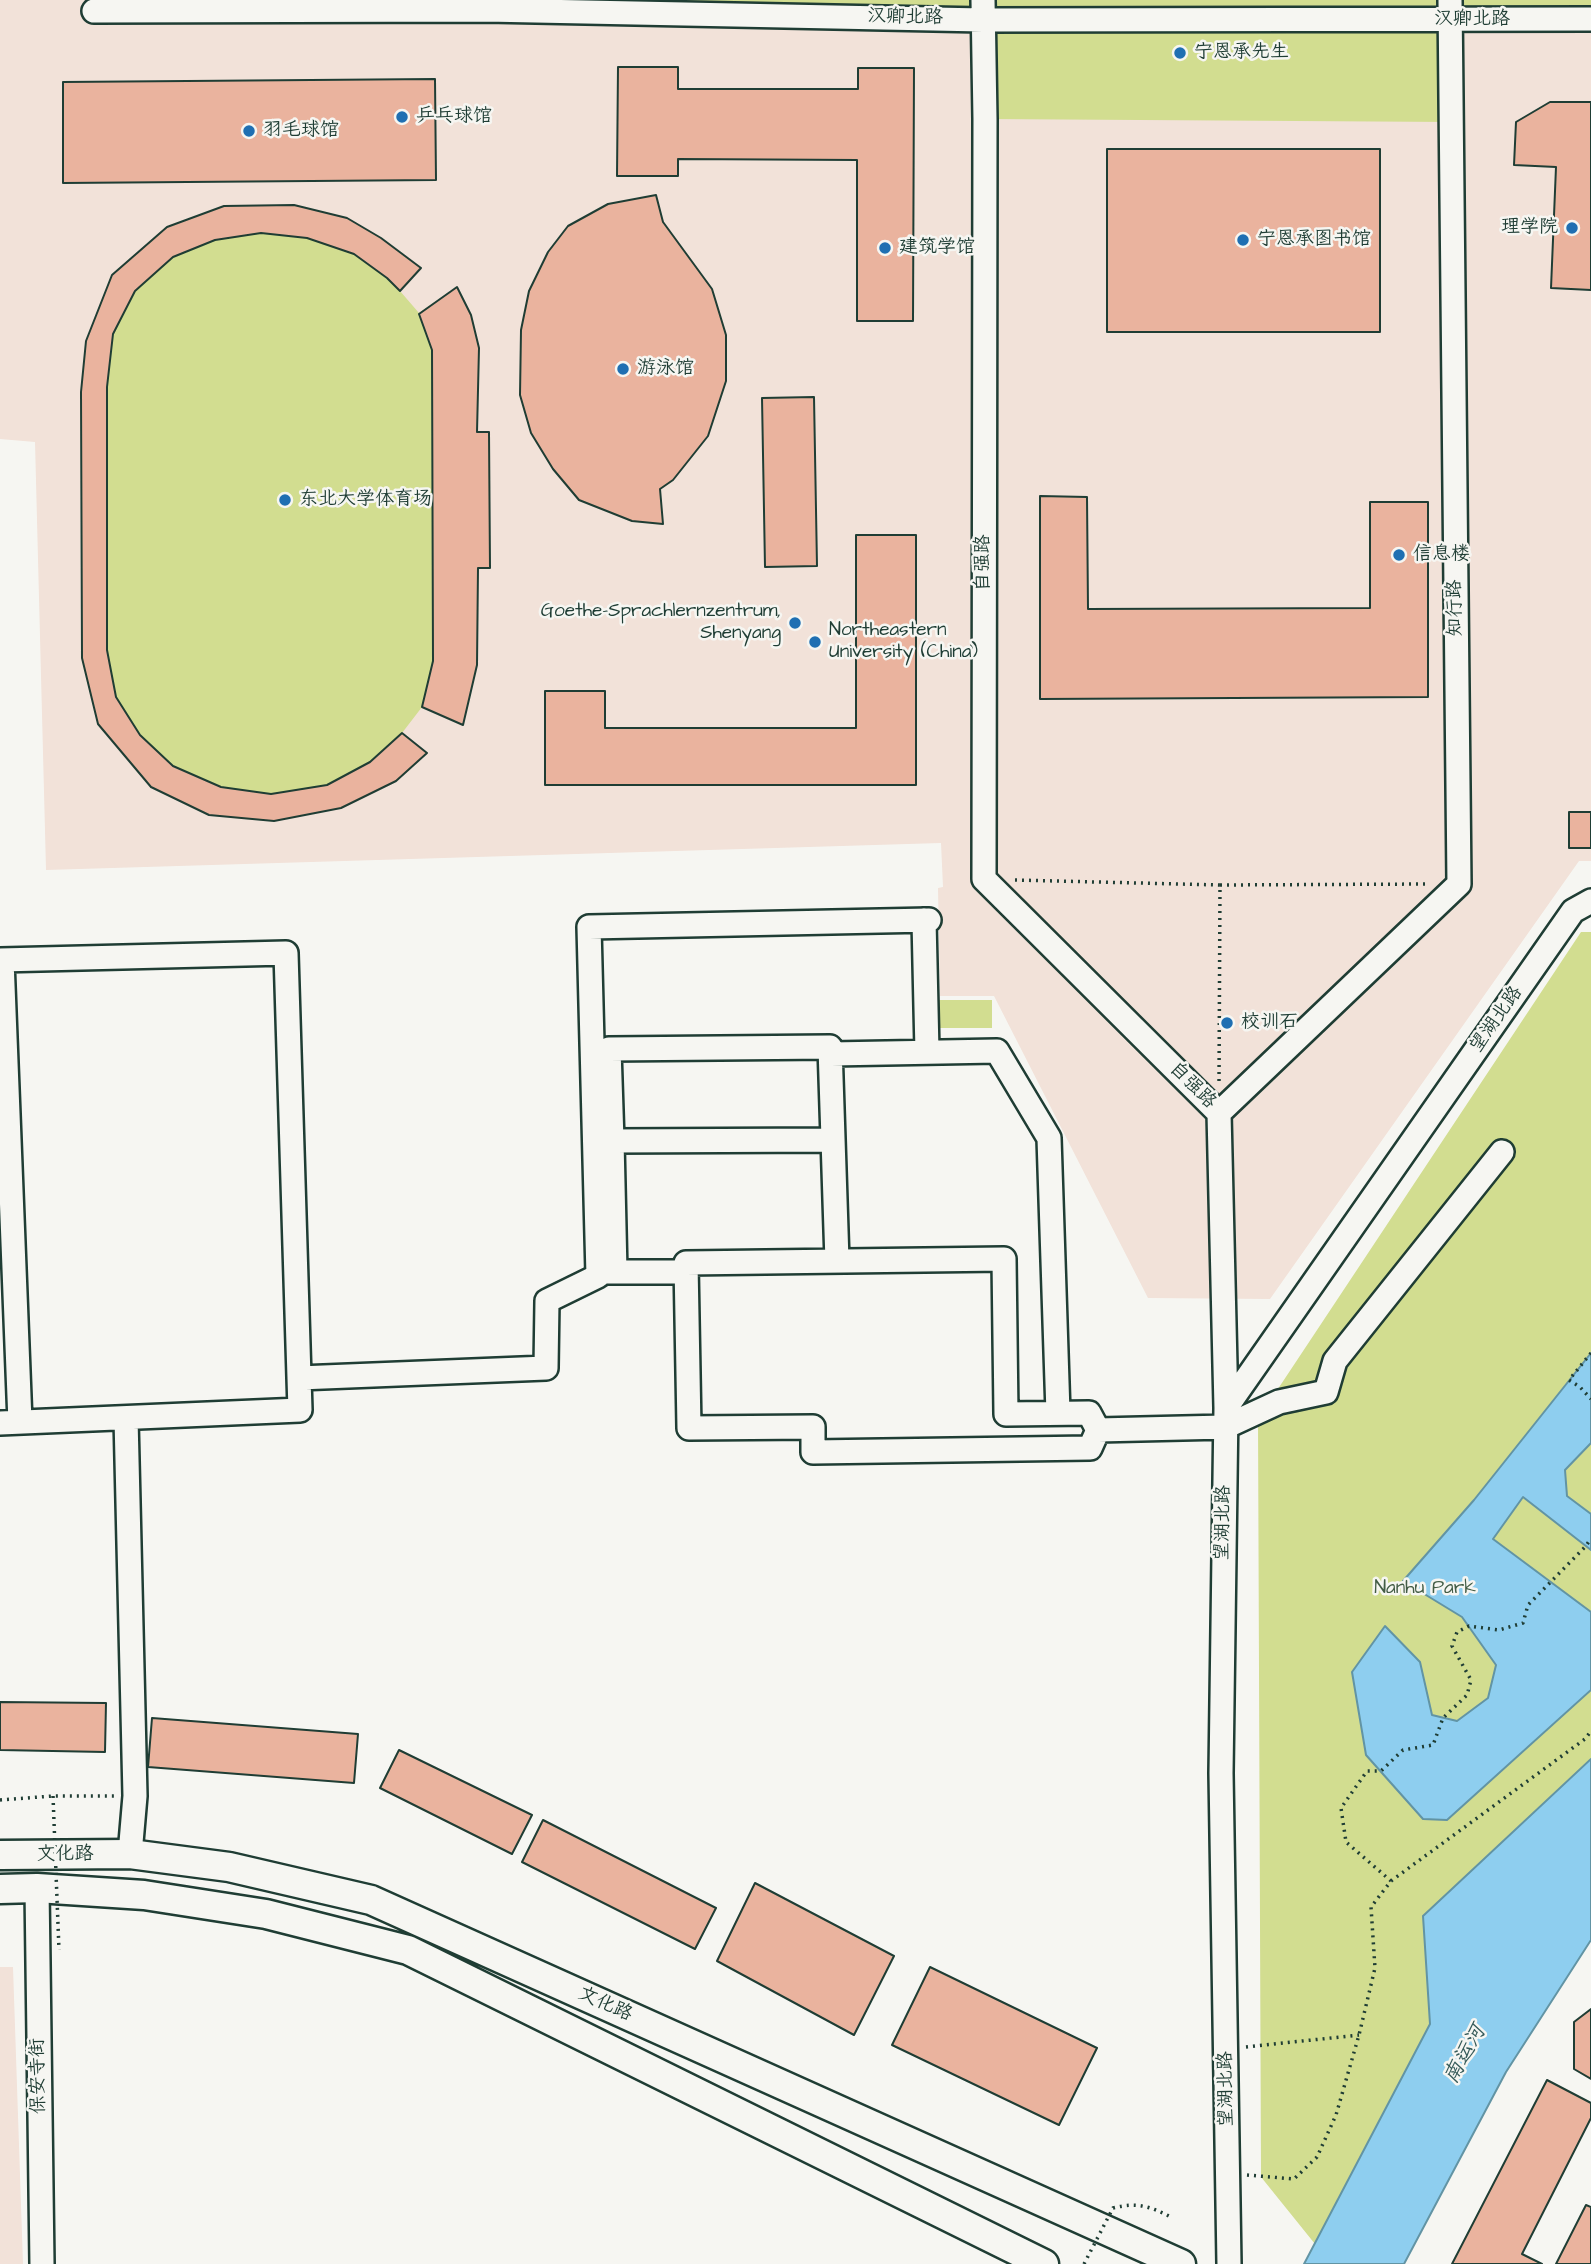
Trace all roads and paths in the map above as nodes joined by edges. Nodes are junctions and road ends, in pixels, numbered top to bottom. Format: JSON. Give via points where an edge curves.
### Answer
{"nodes":[{"id":1,"x":486,"y":5,"type":"edge"},
{"id":2,"x":983,"y":10,"type":"edge"},
{"id":3,"x":1450,"y":10,"type":"edge"},
{"id":4,"x":94,"y":11,"type":"dead end"},
{"id":5,"x":1591,"y":19,"type":"edge"},
{"id":6,"x":984,"y":879,"type":"junction"},
{"id":7,"x":1459,"y":884,"type":"junction"},
{"id":8,"x":1220,"y":885,"type":"junction"},
{"id":9,"x":1591,"y":901,"type":"edge"},
{"id":10,"x":1,"y":960,"type":"edge"},
{"id":11,"x":927,"y":1052,"type":"junction"},
{"id":12,"x":831,"y":1055,"type":"junction"},
{"id":13,"x":1219,"y":1113,"type":"junction"},
{"id":14,"x":833,"y":1140,"type":"junction"},
{"id":15,"x":612,"y":1141,"type":"junction"},
{"id":16,"x":1502,"y":1152,"type":"dead end"},
{"id":17,"x":837,"y":1261,"type":"junction"},
{"id":18,"x":607,"y":1272,"type":"junction"},
{"id":19,"x":687,"y":1272,"type":"junction"},
{"id":20,"x":1591,"y":1353,"type":"edge"},
{"id":21,"x":299,"y":1378,"type":"junction"},
{"id":22,"x":1591,"y":1399,"type":"edge"},
{"id":23,"x":1058,"y":1413,"type":"junction"},
{"id":24,"x":1006,"y":1414,"type":"junction"},
{"id":25,"x":126,"y":1418,"type":"junction"},
{"id":26,"x":1226,"y":1418,"type":"junction"},
{"id":27,"x":10,"y":1422,"type":"edge"},
{"id":28,"x":1098,"y":1430,"type":"junction"},
{"id":29,"x":1005,"y":1448,"type":"junction"},
{"id":30,"x":1591,"y":1538,"type":"edge"},
{"id":31,"x":1591,"y":1731,"type":"edge"},
{"id":32,"x":52,"y":1796,"type":"junction"},
{"id":33,"x":135,"y":1796,"type":"junction"},
{"id":34,"x":0,"y":1800,"type":"edge"},
{"id":35,"x":130,"y":1854,"type":"junction"},
{"id":36,"x":0,"y":1855,"type":"edge"},
{"id":37,"x":1391,"y":1881,"type":"junction"},
{"id":38,"x":37,"y":1888,"type":"junction"},
{"id":39,"x":0,"y":1889,"type":"edge"},
{"id":40,"x":59,"y":1950,"type":"dead end"},
{"id":41,"x":1359,"y":2035,"type":"junction"},
{"id":42,"x":1226,"y":2047,"type":"junction"},
{"id":43,"x":1228,"y":2173,"type":"junction"},
{"id":44,"x":1171,"y":2217,"type":"dead end"},
{"id":45,"x":42,"y":2264,"type":"edge"},
{"id":46,"x":1044,"y":2264,"type":"edge"},
{"id":47,"x":1084,"y":2264,"type":"edge"},
{"id":48,"x":1181,"y":2264,"type":"edge"},
{"id":49,"x":1230,"y":2264,"type":"edge"}],
"edges":[{"from":1,"to":2,"type":"street","name":"汉卿北路"},
{"from":1,"to":4,"type":"street","name":"汉卿北路"},
{"from":2,"to":3,"type":"street","name":"汉卿北路"},
{"from":2,"to":6,"type":"street","name":"自强路"},
{"from":3,"to":5,"type":"street","name":"汉卿北路"},
{"from":3,"to":7,"type":"street","name":"知行路"},
{"from":6,"to":8,"type":"path"},
{"from":6,"to":13,"type":"street","name":"自强路"},
{"from":7,"to":8,"type":"path"},
{"from":7,"to":13,"type":"street"},
{"from":8,"to":13,"type":"path"},
{"from":9,"to":26,"type":"street","name":"望湖北路","via":[[1573,911]]},
{"from":10,"to":21,"type":"street","via":[[286,953]]},
{"from":10,"to":27,"type":"street"},
{"from":11,"to":12,"type":"street"},
{"from":11,"to":18,"type":"street","via":[[927,920],[589,927]]},
{"from":11,"to":23,"type":"street","via":[[998,1051],[1049,1138]]},
{"from":12,"to":14,"type":"street"},
{"from":12,"to":15,"type":"street","via":[[830,1047],[609,1049]]},
{"from":13,"to":26,"type":"street"},
{"from":14,"to":15,"type":"street"},
{"from":14,"to":17,"type":"street"},
{"from":15,"to":18,"type":"street"},
{"from":16,"to":26,"type":"street","via":[[1335,1361],[1326,1392]]},
{"from":17,"to":19,"type":"street","via":[[686,1263]]},
{"from":17,"to":24,"type":"street","via":[[1004,1259]]},
{"from":18,"to":19,"type":"street"},
{"from":18,"to":21,"type":"street","via":[[547,1301],[546,1368]]},
{"from":19,"to":29,"type":"street","via":[[689,1428],[813,1427],[813,1452]]},
{"from":20,"to":22,"type":"path","via":[[1569,1380]]},
{"from":21,"to":25,"type":"street","via":[[300,1410]]},
{"from":23,"to":24,"type":"street"},
{"from":23,"to":28,"type":"street","via":[[1089,1413]]},
{"from":24,"to":29,"type":"street"},
{"from":25,"to":27,"type":"street"},
{"from":25,"to":33,"type":"street"},
{"from":26,"to":28,"type":"street"},
{"from":26,"to":42,"type":"street","name":"望湖北路","via":[[1221,1773]]},
{"from":28,"to":29,"type":"street","via":[[1090,1448]]},
{"from":30,"to":37,"type":"path","via":[[1528,1605],[1523,1623],[1499,1630],[1469,1626],[1457,1632],[1452,1646],[1471,1680],[1466,1695],[1443,1718],[1433,1745],[1404,1750],[1381,1771],[1367,1771],[1341,1808],[1346,1842]]},
{"from":31,"to":37,"type":"path"},
{"from":32,"to":33,"type":"path"},
{"from":32,"to":34,"type":"path"},
{"from":32,"to":40,"type":"path","bridge":true},
{"from":33,"to":35,"type":"street"},
{"from":35,"to":36,"type":"main road","name":"文化路"},
{"from":35,"to":48,"type":"main road","name":"文化路","via":[[229,1867],[372,1900]]},
{"from":37,"to":41,"type":"path","via":[[1371,1907],[1375,1968]]},
{"from":38,"to":39,"type":"main road","name":"文化路"},
{"from":38,"to":45,"type":"street","name":"保安寺街"},
{"from":38,"to":46,"type":"main road","name":"文化路","via":[[144,1895],[266,1914],[408,1950]]},
{"from":41,"to":42,"type":"path"},
{"from":41,"to":43,"type":"path","via":[[1336,2115],[1317,2157],[1294,2179]]},
{"from":42,"to":43,"type":"street","name":"望湖北路"},
{"from":43,"to":49,"type":"street","name":"望湖北路"},
{"from":44,"to":47,"type":"path","bridge":true,"via":[[1150,2206],[1113,2208]]}]}
